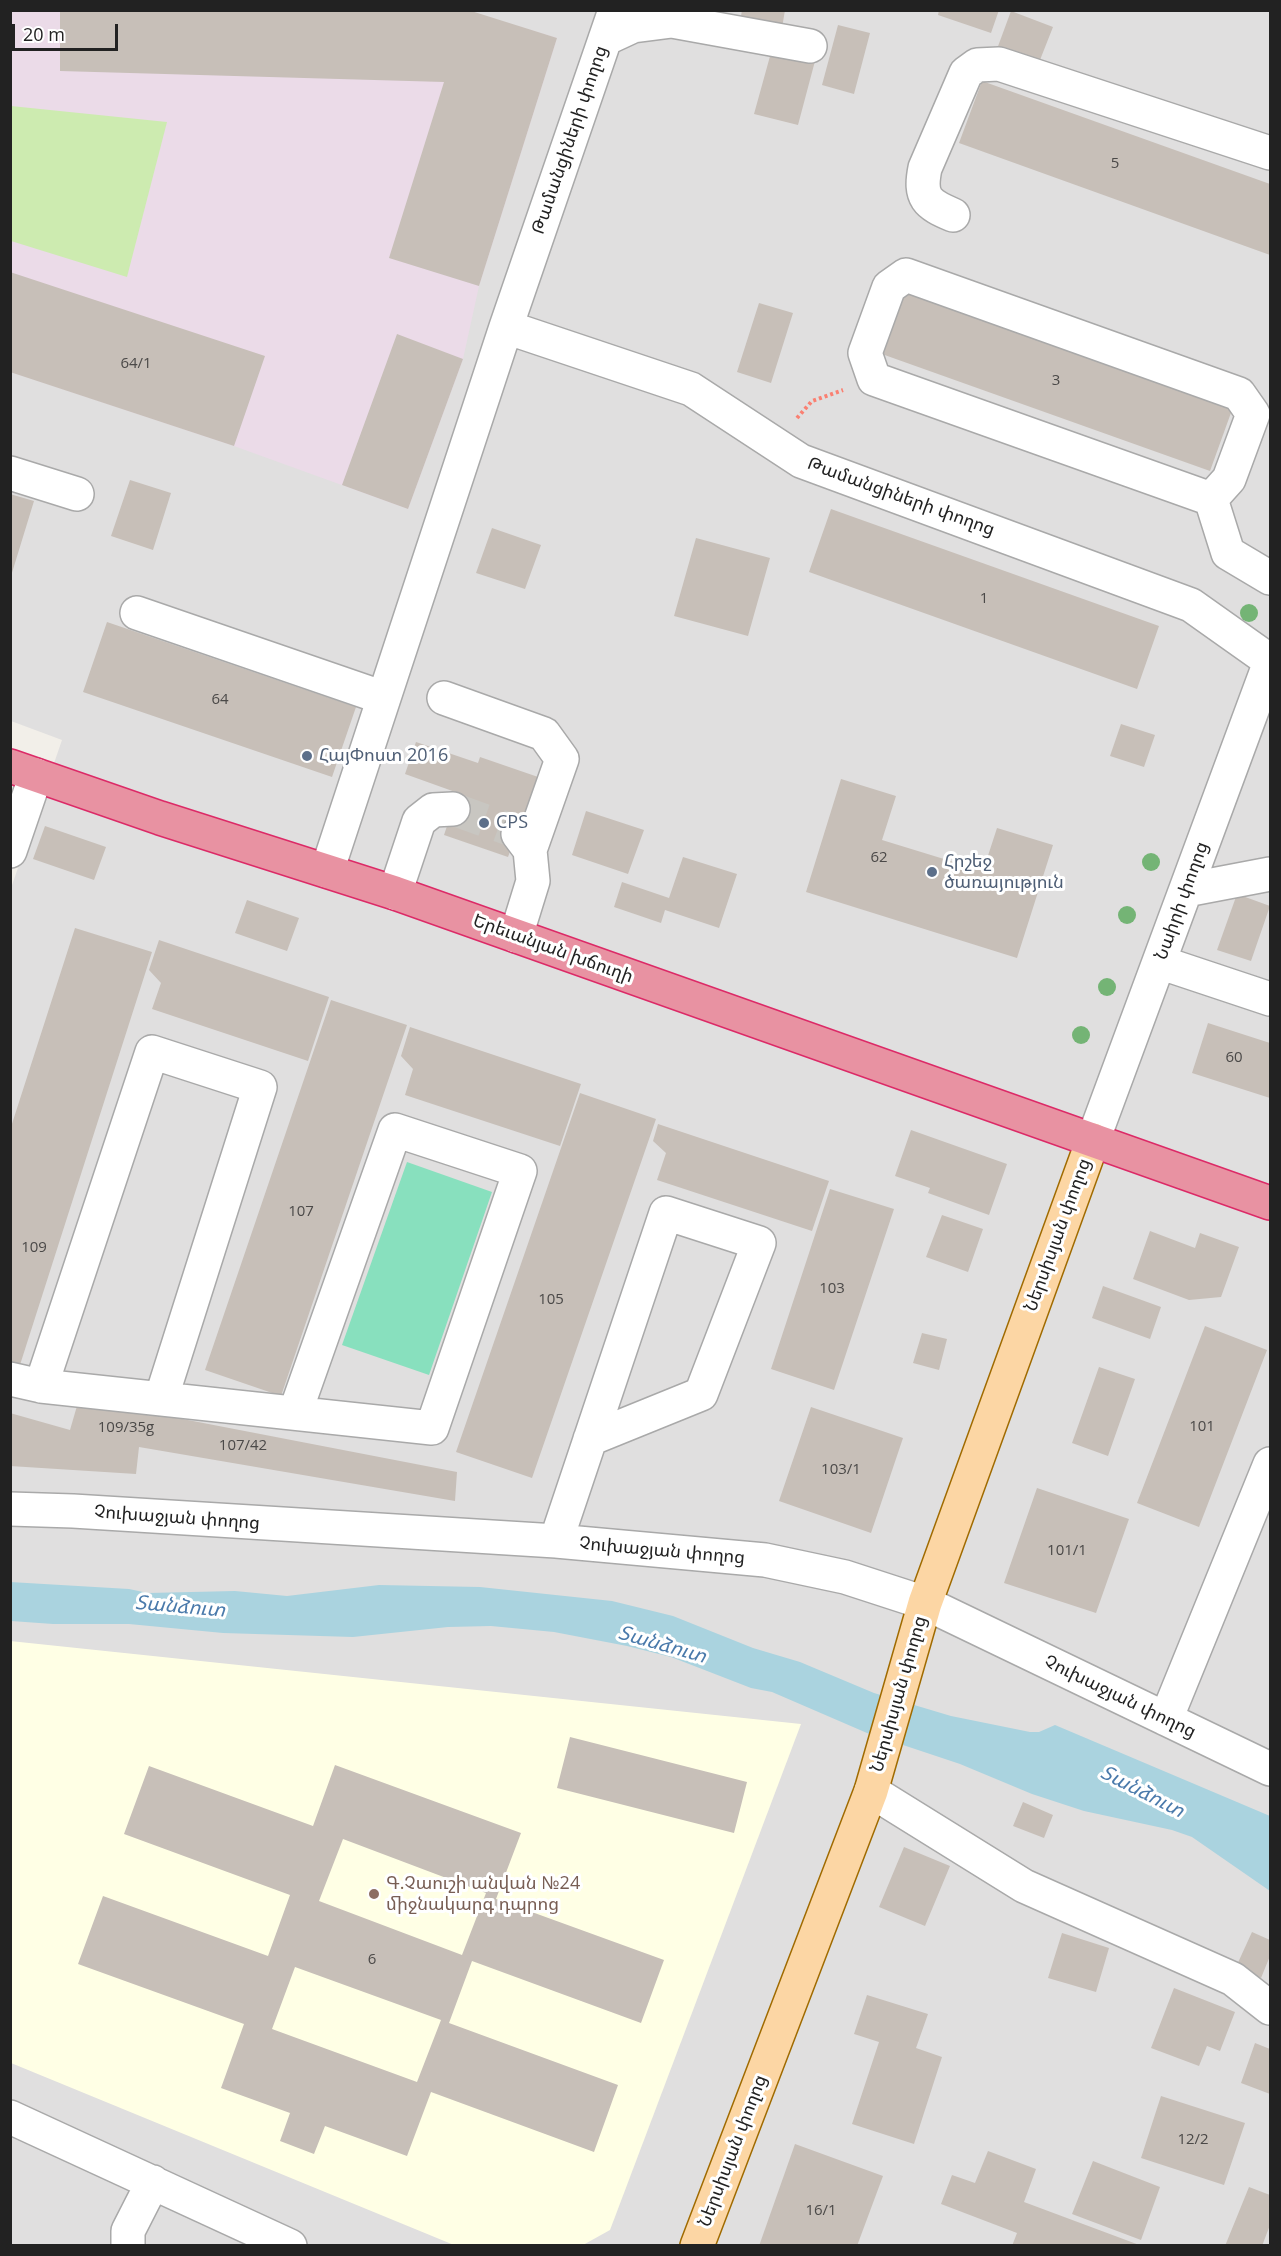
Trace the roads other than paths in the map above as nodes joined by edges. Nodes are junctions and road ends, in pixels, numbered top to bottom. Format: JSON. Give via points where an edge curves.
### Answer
{"nodes":[{"id":1,"x":610,"y":25,"type":"edge"},
{"id":2,"x":810,"y":46,"type":"dead end"},
{"id":3,"x":1270,"y":153,"type":"edge"},
{"id":4,"x":953,"y":215,"type":"dead end"},
{"id":5,"x":506,"y":327,"type":"junction"},
{"id":6,"x":10,"y":473,"type":"edge"},
{"id":7,"x":77,"y":494,"type":"dead end"},
{"id":8,"x":1211,"y":499,"type":"junction"},
{"id":9,"x":1270,"y":578,"type":"edge"},
{"id":10,"x":137,"y":614,"type":"dead end"},
{"id":11,"x":1270,"y":661,"type":"edge"},
{"id":12,"x":384,"y":698,"type":"junction"},
{"id":13,"x":444,"y":698,"type":"dead end"},
{"id":14,"x":23,"y":771,"type":"edge"},
{"id":15,"x":453,"y":809,"type":"tunnel mouth"},
{"id":16,"x":10,"y":851,"type":"edge"},
{"id":17,"x":327,"y":872,"type":"junction"},
{"id":18,"x":1270,"y":874,"type":"edge"},
{"id":19,"x":1186,"y":890,"type":"junction"},
{"id":20,"x":394,"y":893,"type":"junction"},
{"id":21,"x":516,"y":936,"type":"junction"},
{"id":22,"x":1159,"y":962,"type":"junction"},
{"id":23,"x":1270,"y":999,"type":"edge"},
{"id":24,"x":1093,"y":1140,"type":"junction"},
{"id":25,"x":1270,"y":1203,"type":"edge"},
{"id":26,"x":26,"y":1383,"type":"edge"},
{"id":27,"x":161,"y":1399,"type":"junction"},
{"id":28,"x":295,"y":1413,"type":"junction"},
{"id":29,"x":590,"y":1439,"type":"junction"},
{"id":30,"x":1270,"y":1464,"type":"edge"},
{"id":31,"x":10,"y":1509,"type":"edge"},
{"id":32,"x":556,"y":1542,"type":"junction"},
{"id":33,"x":925,"y":1603,"type":"junction"},
{"id":34,"x":1166,"y":1719,"type":"junction"},
{"id":35,"x":1270,"y":1768,"type":"edge"},
{"id":36,"x":871,"y":1791,"type":"junction"},
{"id":37,"x":1270,"y":2008,"type":"edge"},
{"id":38,"x":10,"y":2117,"type":"edge"},
{"id":39,"x":153,"y":2182,"type":"junction"},
{"id":40,"x":128,"y":2246,"type":"edge"},
{"id":41,"x":291,"y":2246,"type":"edge"},
{"id":42,"x":697,"y":2246,"type":"edge"}],
"edges":[{"from":1,"to":2,"type":"street","via":[[672,21]]},
{"from":1,"to":5,"type":"street","name":"Թամանցիների փողոց"},
{"from":3,"to":4,"type":"street","via":[[999,64],[977,66],[966,73],[922,183],[932,206]]},
{"from":5,"to":11,"type":"street","name":"Թամանցիների փողոց","via":[[691,389],[801,461],[1191,605]]},
{"from":5,"to":12,"type":"street"},
{"from":6,"to":7,"type":"street"},
{"from":8,"to":8,"type":"street","via":[[874,379],[865,353],[889,287],[906,275],[1239,394],[1253,414],[1229,479]]},
{"from":8,"to":9,"type":"street","via":[[1228,554]]},
{"from":10,"to":12,"type":"street"},
{"from":11,"to":19,"type":"street","name":"Նաիրի փողոց"},
{"from":12,"to":17,"type":"street"},
{"from":13,"to":21,"type":"street","via":[[544,734],[562,759],[524,841],[533,880]]},
{"from":14,"to":16,"type":"street"},
{"from":14,"to":17,"type":"highway","name":"Երեւանյան խճուղի"},
{"from":15,"to":20,"type":"street","via":[[433,810],[419,821]]},
{"from":17,"to":20,"type":"highway","name":"Երեւանյան խճուղի"},
{"from":18,"to":19,"type":"street"},
{"from":19,"to":22,"type":"street","name":"Նաիրի փողոց"},
{"from":20,"to":21,"type":"highway","name":"Երեւանյան խճուղի"},
{"from":21,"to":24,"type":"highway","name":"Երեւանյան խճուղի"},
{"from":22,"to":23,"type":"street"},
{"from":22,"to":24,"type":"street","name":"Նաիրի փողոց"},
{"from":24,"to":25,"type":"highway","name":"Երեւանյան խճուղի"},
{"from":24,"to":33,"type":"main road","name":"Ներսիսյան փողոց"},
{"from":26,"to":27,"type":"street"},
{"from":26,"to":27,"type":"street","via":[[152,1052],[260,1087]]},
{"from":27,"to":28,"type":"street"},
{"from":28,"to":28,"type":"street","via":[[432,1428],[520,1171],[395,1130]]},
{"from":29,"to":29,"type":"street","via":[[666,1213],[759,1243],[701,1394]]},
{"from":29,"to":32,"type":"street"},
{"from":30,"to":34,"type":"street"},
{"from":31,"to":32,"type":"street","name":"Չուխաջյան փողոց"},
{"from":32,"to":33,"type":"street","name":"Չուխաջյան փողոց","via":[[765,1560],[845,1577]]},
{"from":33,"to":34,"type":"street","name":"Չուխաջյան փողոց"},
{"from":33,"to":36,"type":"main road","name":"Ներսիսյան փողոց"},
{"from":34,"to":35,"type":"street","name":"Չուխաջյան փողոց"},
{"from":36,"to":37,"type":"street","via":[[1024,1887],[1233,1979]]},
{"from":36,"to":42,"type":"main road","name":"Ներսիսյան փողոց"},
{"from":38,"to":39,"type":"street"},
{"from":39,"to":40,"type":"street","via":[[128,2231]]},
{"from":39,"to":41,"type":"street"}]}
